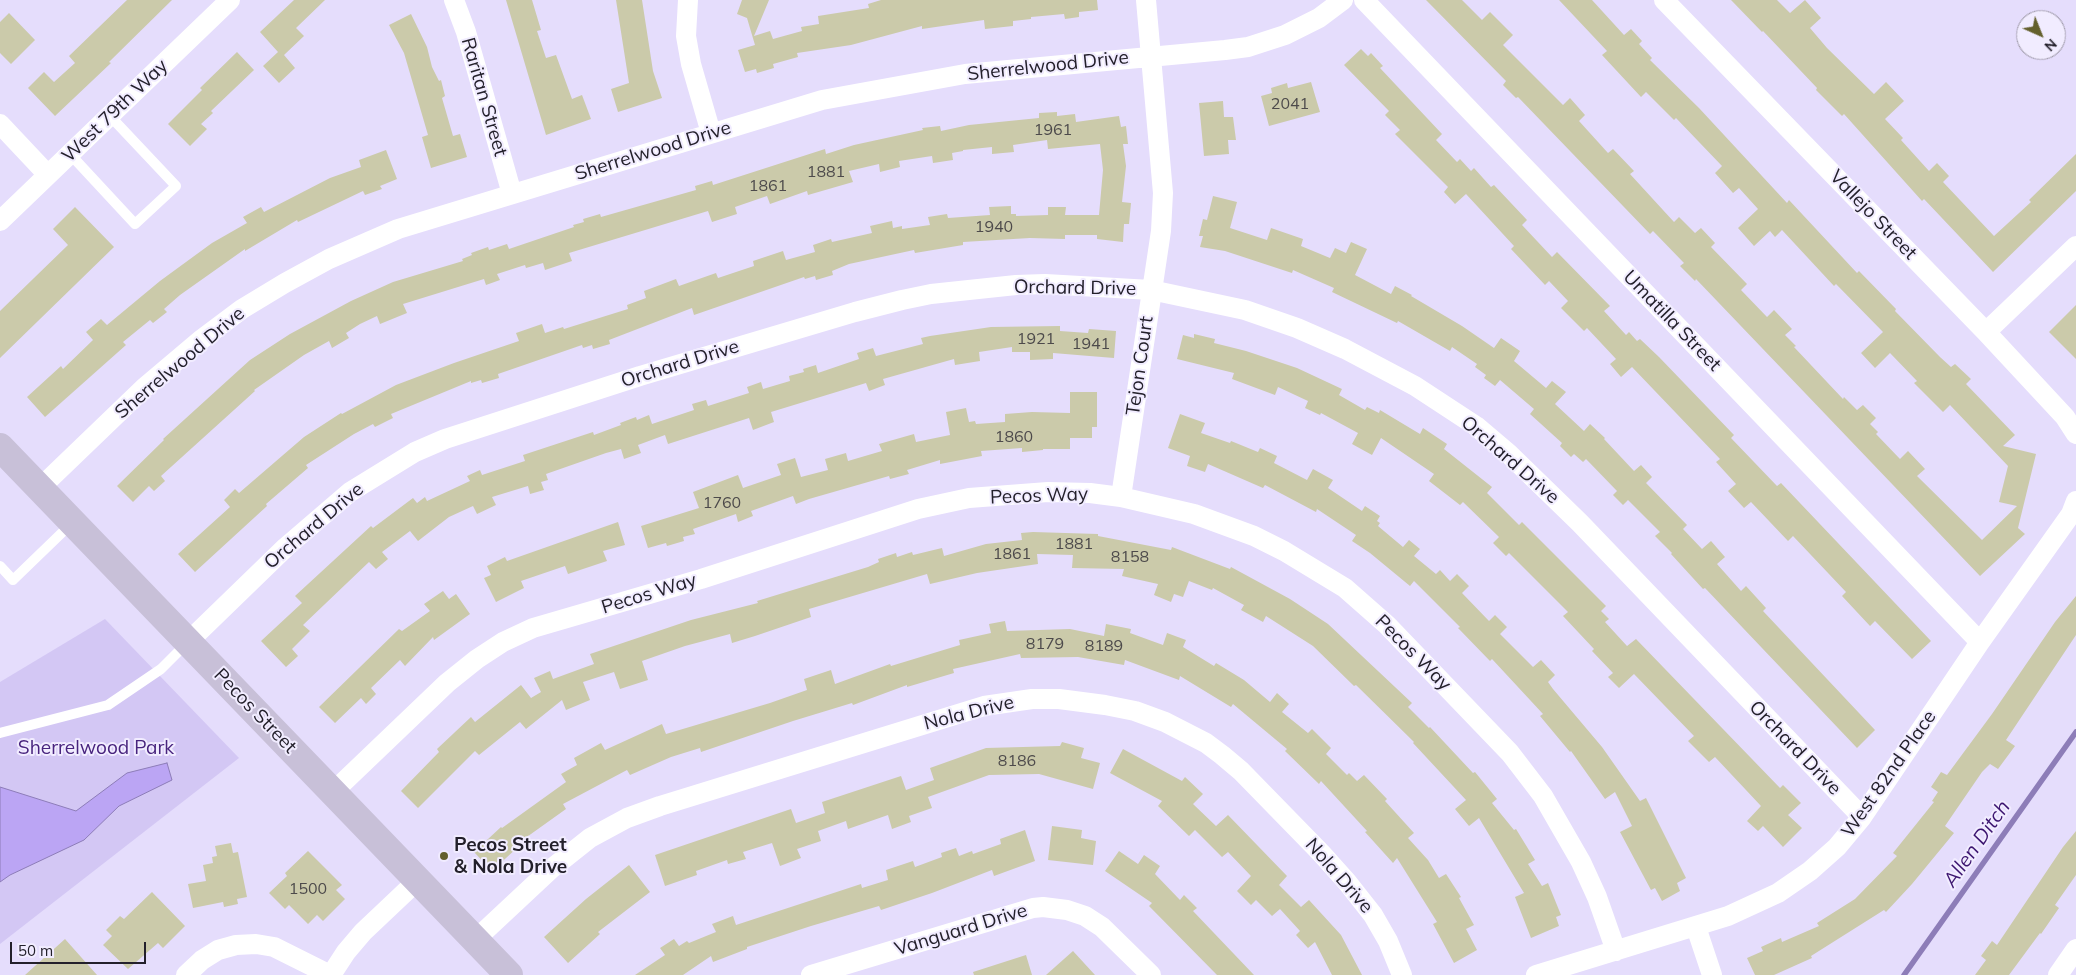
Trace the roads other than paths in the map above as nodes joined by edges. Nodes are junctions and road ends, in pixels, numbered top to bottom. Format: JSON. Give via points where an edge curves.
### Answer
{"nodes":[{"id":1,"x":230,"y":0,"type":"edge"},
{"id":2,"x":454,"y":0,"type":"edge"},
{"id":3,"x":688,"y":0,"type":"edge"},
{"id":4,"x":1146,"y":0,"type":"edge"},
{"id":5,"x":1343,"y":0,"type":"edge"},
{"id":6,"x":1364,"y":0,"type":"edge"},
{"id":7,"x":1664,"y":0,"type":"edge"},
{"id":8,"x":1150,"y":56,"type":"junction"},
{"id":9,"x":110,"y":116,"type":"junction"},
{"id":10,"x":0,"y":124,"type":"edge"},
{"id":11,"x":711,"y":133,"type":"junction"},
{"id":12,"x":70,"y":154,"type":"junction"},
{"id":13,"x":48,"y":175,"type":"junction"},
{"id":14,"x":512,"y":194,"type":"junction"},
{"id":15,"x":0,"y":221,"type":"edge"},
{"id":16,"x":2076,"y":246,"type":"edge"},
{"id":17,"x":1151,"y":290,"type":"junction"},
{"id":18,"x":1986,"y":332,"type":"junction"},
{"id":19,"x":2076,"y":434,"type":"edge"},
{"id":20,"x":0,"y":446,"type":"edge"},
{"id":21,"x":40,"y":488,"type":"junction"},
{"id":22,"x":1121,"y":497,"type":"junction"},
{"id":23,"x":2076,"y":502,"type":"edge"},
{"id":24,"x":73,"y":522,"type":"junction"},
{"id":25,"x":0,"y":566,"type":"edge"},
{"id":26,"x":188,"y":642,"type":"junction"},
{"id":27,"x":1980,"y":642,"type":"junction"},
{"id":28,"x":0,"y":733,"type":"edge"},
{"id":29,"x":333,"y":792,"type":"junction"},
{"id":30,"x":1862,"y":817,"type":"junction"},
{"id":31,"x":418,"y":880,"type":"junction"},
{"id":32,"x":1696,"y":927,"type":"junction"},
{"id":33,"x":475,"y":940,"type":"junction"},
{"id":34,"x":2076,"y":949,"type":"edge"},
{"id":35,"x":1616,"y":951,"type":"junction"},
{"id":36,"x":186,"y":975,"type":"edge"},
{"id":37,"x":331,"y":975,"type":"edge"},
{"id":38,"x":509,"y":975,"type":"edge"},
{"id":39,"x":811,"y":975,"type":"edge"},
{"id":40,"x":1151,"y":975,"type":"edge"},
{"id":41,"x":1402,"y":975,"type":"edge"},
{"id":42,"x":1536,"y":975,"type":"edge"},
{"id":43,"x":1712,"y":975,"type":"edge"},
{"id":44,"x":2058,"y":975,"type":"edge"}],
"edges":[{"from":1,"to":9,"type":"street","name":"West 79th Way"},
{"from":2,"to":14,"type":"street","name":"Raritan Street"},
{"from":3,"to":11,"type":"street","via":[[686,36]]},
{"from":4,"to":8,"type":"street","name":"Tejon Court"},
{"from":5,"to":8,"type":"street","name":"Sherrelwood Drive","via":[[1319,18],[1270,41],[1225,50]]},
{"from":6,"to":27,"type":"street","name":"Umatilla Street"},
{"from":7,"to":18,"type":"street","name":"Vallejo Street"},
{"from":8,"to":11,"type":"street","name":"Sherrelwood Drive","via":[[1009,69],[900,85],[822,100]]},
{"from":8,"to":17,"type":"street","name":"Tejon Court","via":[[1163,193],[1161,231]]},
{"from":9,"to":12,"type":"street","name":"West 79th Way"},
{"from":9,"to":12,"type":"lane","via":[[176,186],[135,224]]},
{"from":10,"to":13,"type":"street"},
{"from":11,"to":14,"type":"street","name":"Sherrelwood Drive"},
{"from":12,"to":13,"type":"street","name":"West 79th Way"},
{"from":13,"to":15,"type":"street","name":"West 79th Way"},
{"from":14,"to":21,"type":"street","name":"Sherrelwood Drive","via":[[391,232],[329,259],[242,309],[144,388]]},
{"from":16,"to":18,"type":"street"},
{"from":17,"to":22,"type":"street","name":"Tejon Court"},
{"from":17,"to":26,"type":"street","name":"Orchard Drive","via":[[1016,285],[902,300],[640,376],[445,439],[415,452],[350,492],[286,547]]},
{"from":17,"to":30,"type":"street","name":"Orchard Drive","via":[[1245,310],[1297,328],[1415,386],[1476,426],[1580,524]]},
{"from":18,"to":19,"type":"street","name":"Vallejo Street","via":[[2065,416]]},
{"from":20,"to":21,"type":"main road","name":"Pecos Street"},
{"from":21,"to":24,"type":"main road","name":"Pecos Street"},
{"from":22,"to":29,"type":"street","name":"Pecos Way","via":[[1048,492],[969,498],[926,508],[533,628],[503,642],[447,683]]},
{"from":22,"to":35,"type":"street","name":"Pecos Way","via":[[1194,514],[1284,550],[1345,588],[1387,625],[1510,753],[1544,796],[1582,862]]},
{"from":23,"to":27,"type":"street","name":"West 82nd Place","via":[[2071,514]]},
{"from":24,"to":25,"type":"lane","via":[[13,580]]},
{"from":24,"to":26,"type":"main road","name":"Pecos Street"},
{"from":26,"to":28,"type":"lane","via":[[160,669],[108,705]]},
{"from":26,"to":29,"type":"main road","name":"Pecos Street"},
{"from":27,"to":30,"type":"street","name":"West 82nd Place"},
{"from":29,"to":31,"type":"main road","name":"Pecos Street"},
{"from":30,"to":32,"type":"street","name":"West 82nd Place","via":[[1837,847],[1778,893]]},
{"from":31,"to":33,"type":"main road","name":"Pecos Street"},
{"from":31,"to":37,"type":"street","via":[[363,932]]},
{"from":32,"to":35,"type":"street","name":"West 82nd Place"},
{"from":32,"to":43,"type":"street"},
{"from":33,"to":38,"type":"main road","name":"Pecos Street"},
{"from":33,"to":41,"type":"street","name":"Nola Drive","via":[[551,869],[590,838],[627,818],[984,706],[1032,698],[1059,699],[1135,711],[1165,722],[1222,755],[1347,882],[1378,924]]},
{"from":34,"to":44,"type":"street"},
{"from":35,"to":42,"type":"street","name":"West 82nd Place"},
{"from":36,"to":37,"type":"street","via":[[218,950],[256,944],[274,947]]},
{"from":39,"to":40,"type":"street","name":"Vanguard Drive","via":[[1043,907],[1067,910],[1094,922]]}]}
